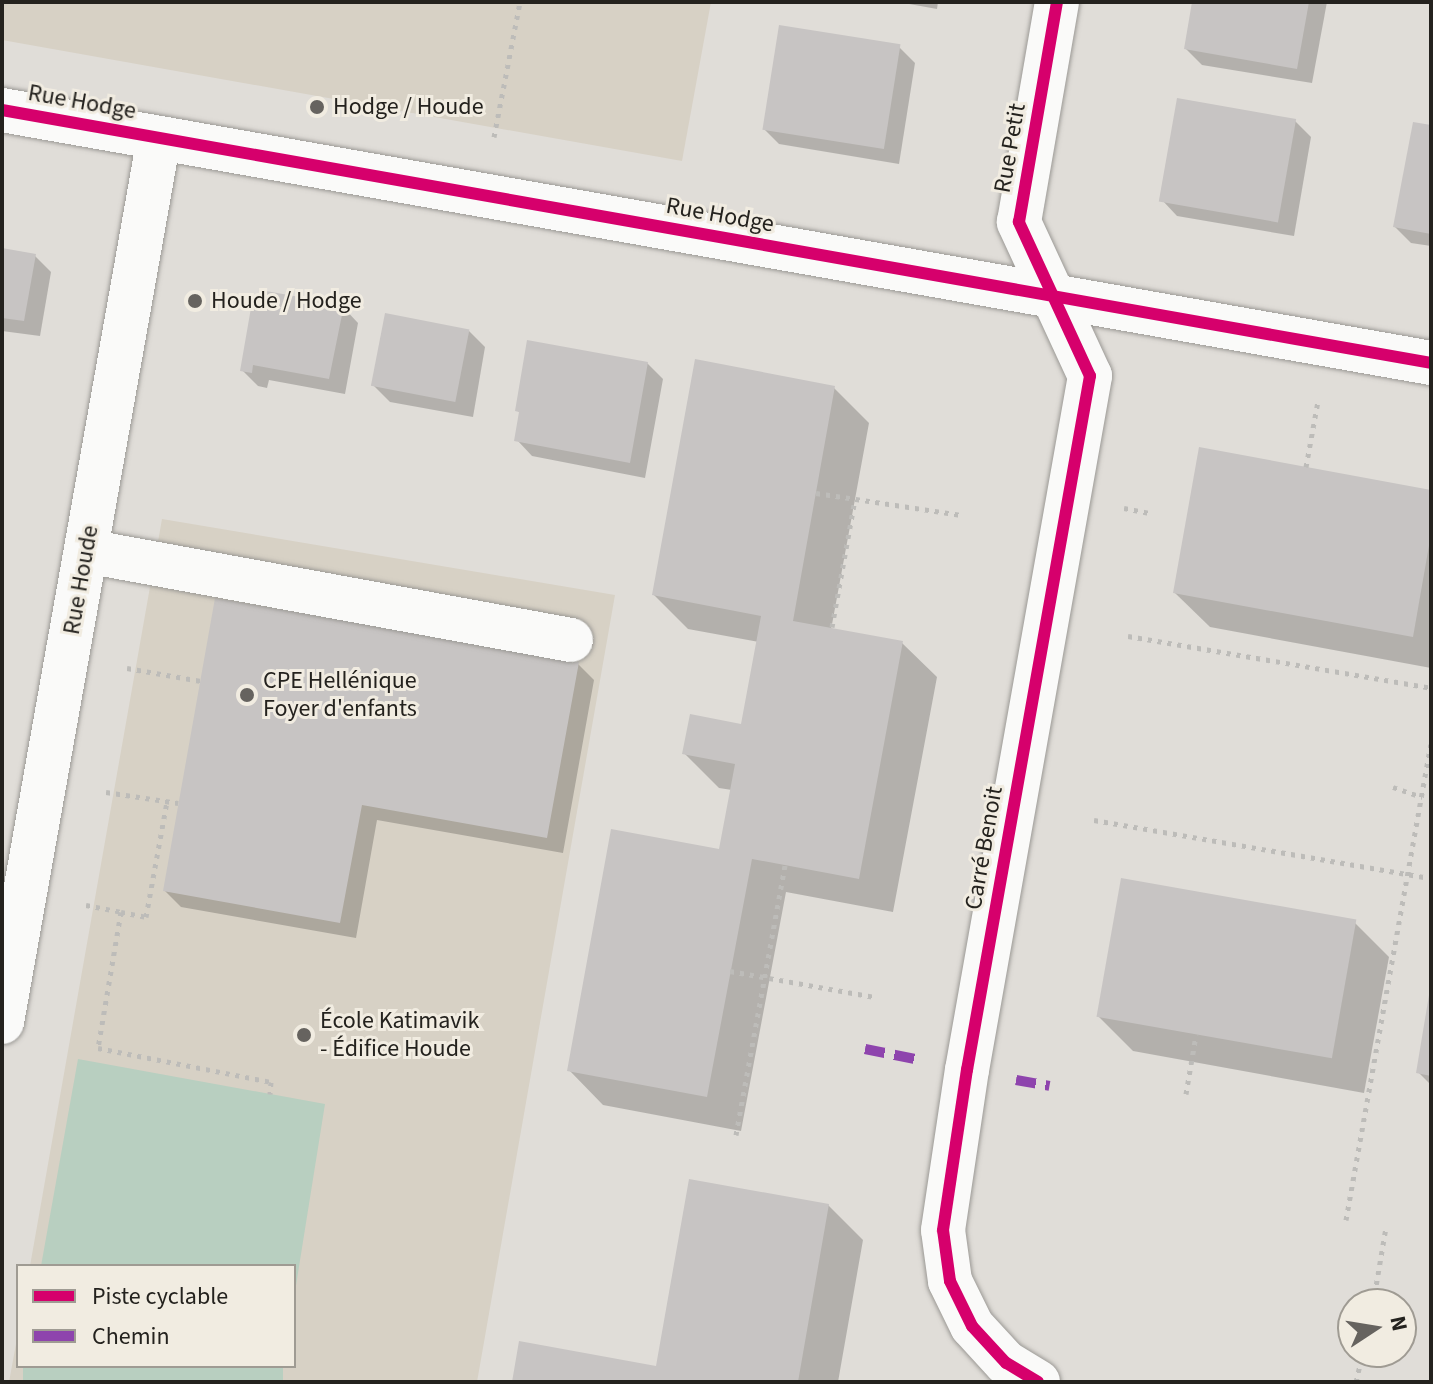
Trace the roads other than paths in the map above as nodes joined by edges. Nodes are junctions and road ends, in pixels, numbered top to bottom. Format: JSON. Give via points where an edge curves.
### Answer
{"nodes":[{"id":1,"x":1057,"y":2,"type":"edge"},
{"id":2,"x":2,"y":110,"type":"edge"},
{"id":3,"x":159,"y":138,"type":"junction"},
{"id":4,"x":1053,"y":295,"type":"junction"},
{"id":5,"x":1431,"y":363,"type":"edge"},
{"id":6,"x":86,"y":551,"type":"junction"},
{"id":7,"x":571,"y":640,"type":"dead end"},
{"id":8,"x":14,"y":881,"type":"edge"},
{"id":9,"x":2,"y":1022,"type":"edge"},
{"id":10,"x":1038,"y":1382,"type":"edge"}],
"edges":[{"from":1,"to":4,"type":"street","name":"Rue Petit","via":[[1019,222]]},
{"from":2,"to":3,"type":"street","name":"Rue Hodge"},
{"from":3,"to":4,"type":"street","name":"Rue Hodge"},
{"from":3,"to":6,"type":"street","name":"Rue Houde"},
{"from":4,"to":5,"type":"street","name":"Rue Hodge"},
{"from":4,"to":10,"type":"street","name":"Carré Benoit","via":[[1090,376],[943,1230],[950,1281],[972,1326],[1006,1363]]},
{"from":6,"to":7,"type":"street"},
{"from":6,"to":8,"type":"street","name":"Rue Houde"},
{"from":8,"to":9,"type":"street","name":"Rue Houde"}]}
